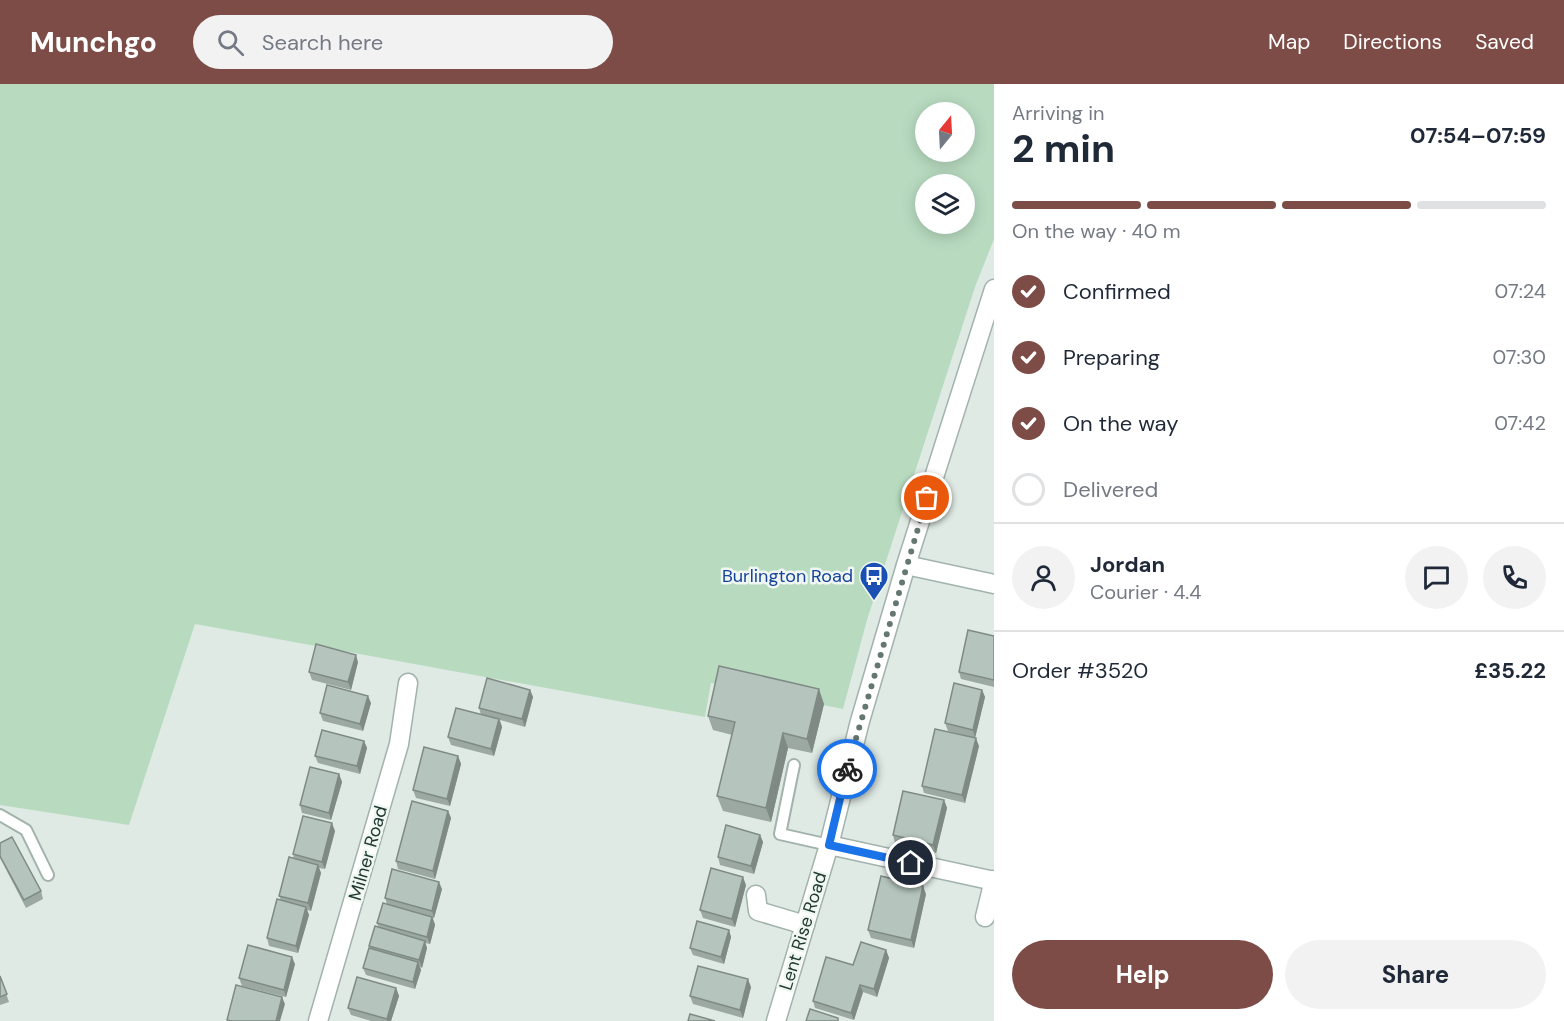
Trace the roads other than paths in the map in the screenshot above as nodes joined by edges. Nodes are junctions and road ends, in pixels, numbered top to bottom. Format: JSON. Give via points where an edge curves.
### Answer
{"nodes":[{"id":1,"x":994,"y":289,"type":"edge"},
{"id":2,"x":906,"y":565,"type":"junction"},
{"id":3,"x":994,"y":584,"type":"edge"},
{"id":4,"x":408,"y":683,"type":"dead end"},
{"id":5,"x":794,"y":765,"type":"dead end"},
{"id":6,"x":0,"y":815,"type":"edge"},
{"id":7,"x":829,"y":845,"type":"junction"},
{"id":8,"x":48,"y":875,"type":"dead end"},
{"id":9,"x":994,"y":881,"type":"edge"},
{"id":10,"x":754,"y":909,"type":"dead end"},
{"id":11,"x":985,"y":917,"type":"dead end"},
{"id":12,"x":805,"y":925,"type":"junction"},
{"id":13,"x":318,"y":1021,"type":"edge"},
{"id":14,"x":776,"y":1021,"type":"edge"}],
"edges":[{"from":1,"to":2,"type":"street","name":"Lent Rise Road"},
{"from":2,"to":3,"type":"street"},
{"from":2,"to":7,"type":"street","name":"Lent Rise Road"},
{"from":4,"to":13,"type":"street","name":"Milner Road","via":[[399,744]]},
{"from":5,"to":7,"type":"lane","via":[[780,834]]},
{"from":6,"to":8,"type":"lane","via":[[26,830]]},
{"from":7,"to":9,"type":"street"},
{"from":7,"to":12,"type":"street","name":"Lent Rise Road"},
{"from":9,"to":11,"type":"street"},
{"from":10,"to":12,"type":"street"},
{"from":12,"to":14,"type":"street","name":"Lent Rise Road"}]}
